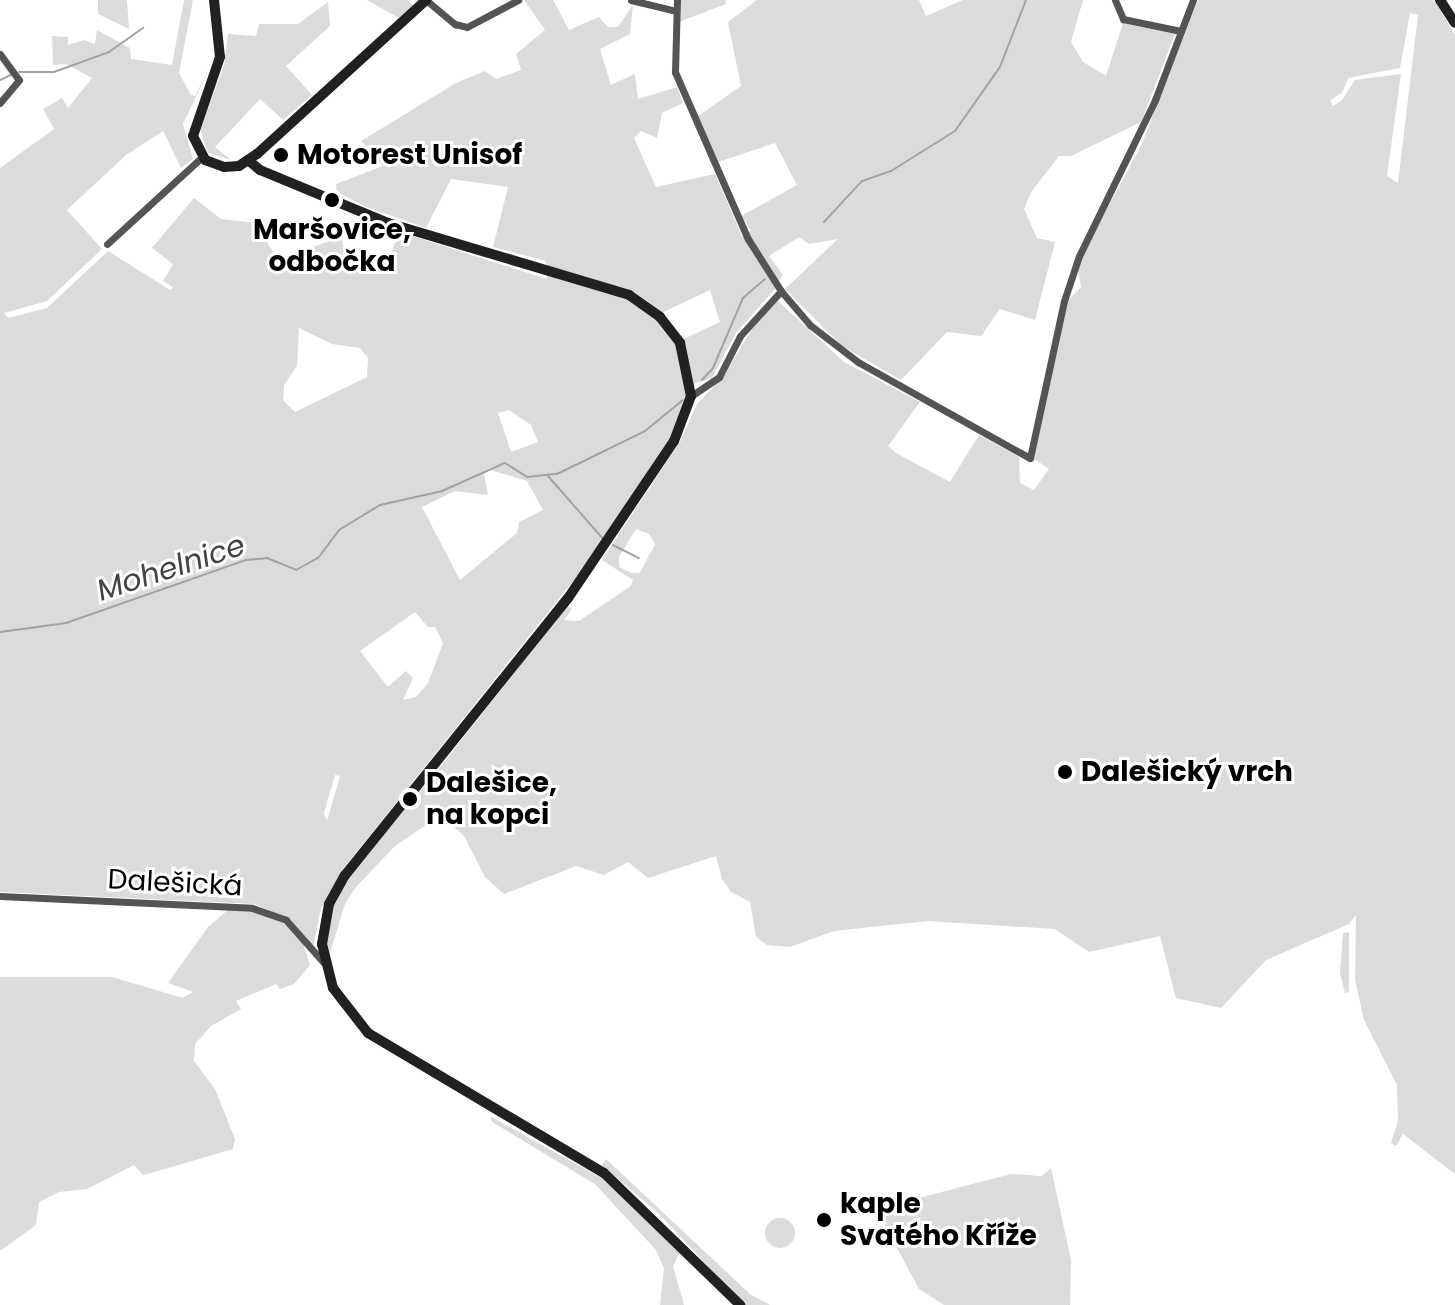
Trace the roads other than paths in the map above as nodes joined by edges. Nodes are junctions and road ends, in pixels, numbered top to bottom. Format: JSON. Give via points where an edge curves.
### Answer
{"nodes":[{"id":1,"x":214,"y":0,"type":"edge"},
{"id":2,"x":426,"y":0,"type":"edge"},
{"id":3,"x":518,"y":0,"type":"edge"},
{"id":4,"x":631,"y":0,"type":"edge"},
{"id":5,"x":677,"y":0,"type":"edge"},
{"id":6,"x":1115,"y":0,"type":"edge"},
{"id":7,"x":1193,"y":0,"type":"edge"},
{"id":8,"x":1440,"y":0,"type":"edge"},
{"id":9,"x":676,"y":11,"type":"junction"},
{"id":10,"x":1455,"y":23,"type":"edge"},
{"id":11,"x":1181,"y":31,"type":"junction"},
{"id":12,"x":0,"y":54,"type":"edge"},
{"id":13,"x":0,"y":103,"type":"edge"},
{"id":14,"x":202,"y":157,"type":"junction"},
{"id":15,"x":248,"y":160,"type":"junction"},
{"id":16,"x":107,"y":244,"type":"dead end"},
{"id":17,"x":781,"y":291,"type":"junction"},
{"id":18,"x":691,"y":396,"type":"junction"},
{"id":19,"x":0,"y":896,"type":"edge"},
{"id":20,"x":324,"y":963,"type":"junction"},
{"id":21,"x":740,"y":1305,"type":"edge"}],
"edges":[{"from":1,"to":14,"type":"street","via":[[220,57],[193,130]]},
{"from":2,"to":3,"type":"street","via":[[455,24],[467,27]]},
{"from":2,"to":15,"type":"street"},
{"from":4,"to":9,"type":"street"},
{"from":5,"to":9,"type":"street"},
{"from":6,"to":11,"type":"street","via":[[1123,19]]},
{"from":7,"to":11,"type":"street"},
{"from":8,"to":10,"type":"street"},
{"from":9,"to":17,"type":"street","via":[[675,72],[748,239]]},
{"from":11,"to":17,"type":"street","via":[[1155,100],[1079,256],[1030,458],[858,362],[810,325]]},
{"from":12,"to":13,"type":"street","via":[[19,80]]},
{"from":14,"to":15,"type":"street","via":[[224,167]]},
{"from":14,"to":16,"type":"street"},
{"from":15,"to":18,"type":"street","via":[[260,170],[388,223],[637,300],[660,317],[680,343]]},
{"from":17,"to":18,"type":"street","via":[[740,336],[719,377]]},
{"from":18,"to":20,"type":"street","via":[[674,441],[599,556],[339,884],[323,925]]},
{"from":19,"to":20,"type":"street","name":"Dalešická","via":[[252,908],[286,920]]},
{"from":20,"to":21,"type":"street","via":[[345,1008],[368,1033],[604,1173]]}]}
